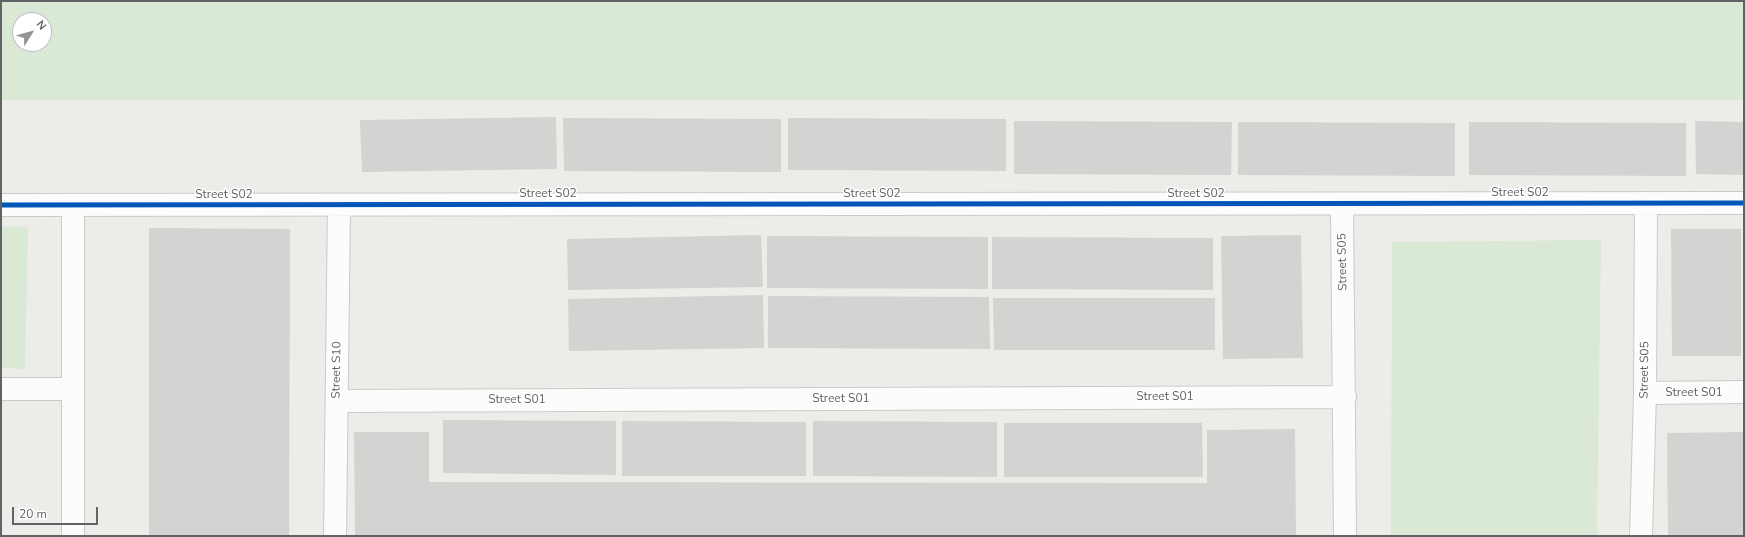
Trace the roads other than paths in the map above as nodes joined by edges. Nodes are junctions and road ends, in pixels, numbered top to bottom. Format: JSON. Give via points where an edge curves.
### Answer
{"nodes":[{"id":1,"x":1646,"y":203,"type":"junction"},
{"id":2,"x":1744,"y":203,"type":"edge"},
{"id":3,"x":1342,"y":204,"type":"junction"},
{"id":4,"x":1,"y":205,"type":"edge"},
{"id":5,"x":73,"y":205,"type":"junction"},
{"id":6,"x":339,"y":205,"type":"junction"},
{"id":7,"x":1,"y":389,"type":"edge"},
{"id":8,"x":73,"y":389,"type":"junction"},
{"id":9,"x":1744,"y":392,"type":"edge"},
{"id":10,"x":1645,"y":393,"type":"junction"},
{"id":11,"x":1345,"y":396,"type":"junction"},
{"id":12,"x":336,"y":401,"type":"junction"},
{"id":13,"x":73,"y":536,"type":"edge"},
{"id":14,"x":335,"y":536,"type":"edge"},
{"id":15,"x":1345,"y":536,"type":"edge"},
{"id":16,"x":1641,"y":536,"type":"edge"}],
"edges":[{"from":1,"to":2,"type":"street","name":"Street S02"},
{"from":1,"to":3,"type":"street","name":"Street S02"},
{"from":1,"to":10,"type":"street","name":"Street S05"},
{"from":3,"to":6,"type":"street","name":"Street S02"},
{"from":3,"to":11,"type":"street","name":"Street S05"},
{"from":4,"to":5,"type":"street","name":"Street S02"},
{"from":5,"to":6,"type":"street","name":"Street S02"},
{"from":5,"to":8,"type":"street"},
{"from":6,"to":12,"type":"street","name":"Street S10"},
{"from":7,"to":8,"type":"street"},
{"from":8,"to":13,"type":"street"},
{"from":9,"to":10,"type":"street","name":"Street S01"},
{"from":10,"to":16,"type":"street","name":"Street S05"},
{"from":11,"to":12,"type":"street","name":"Street S01"},
{"from":11,"to":15,"type":"street","name":"Street S05"},
{"from":12,"to":14,"type":"street","name":"Street S10"}]}
